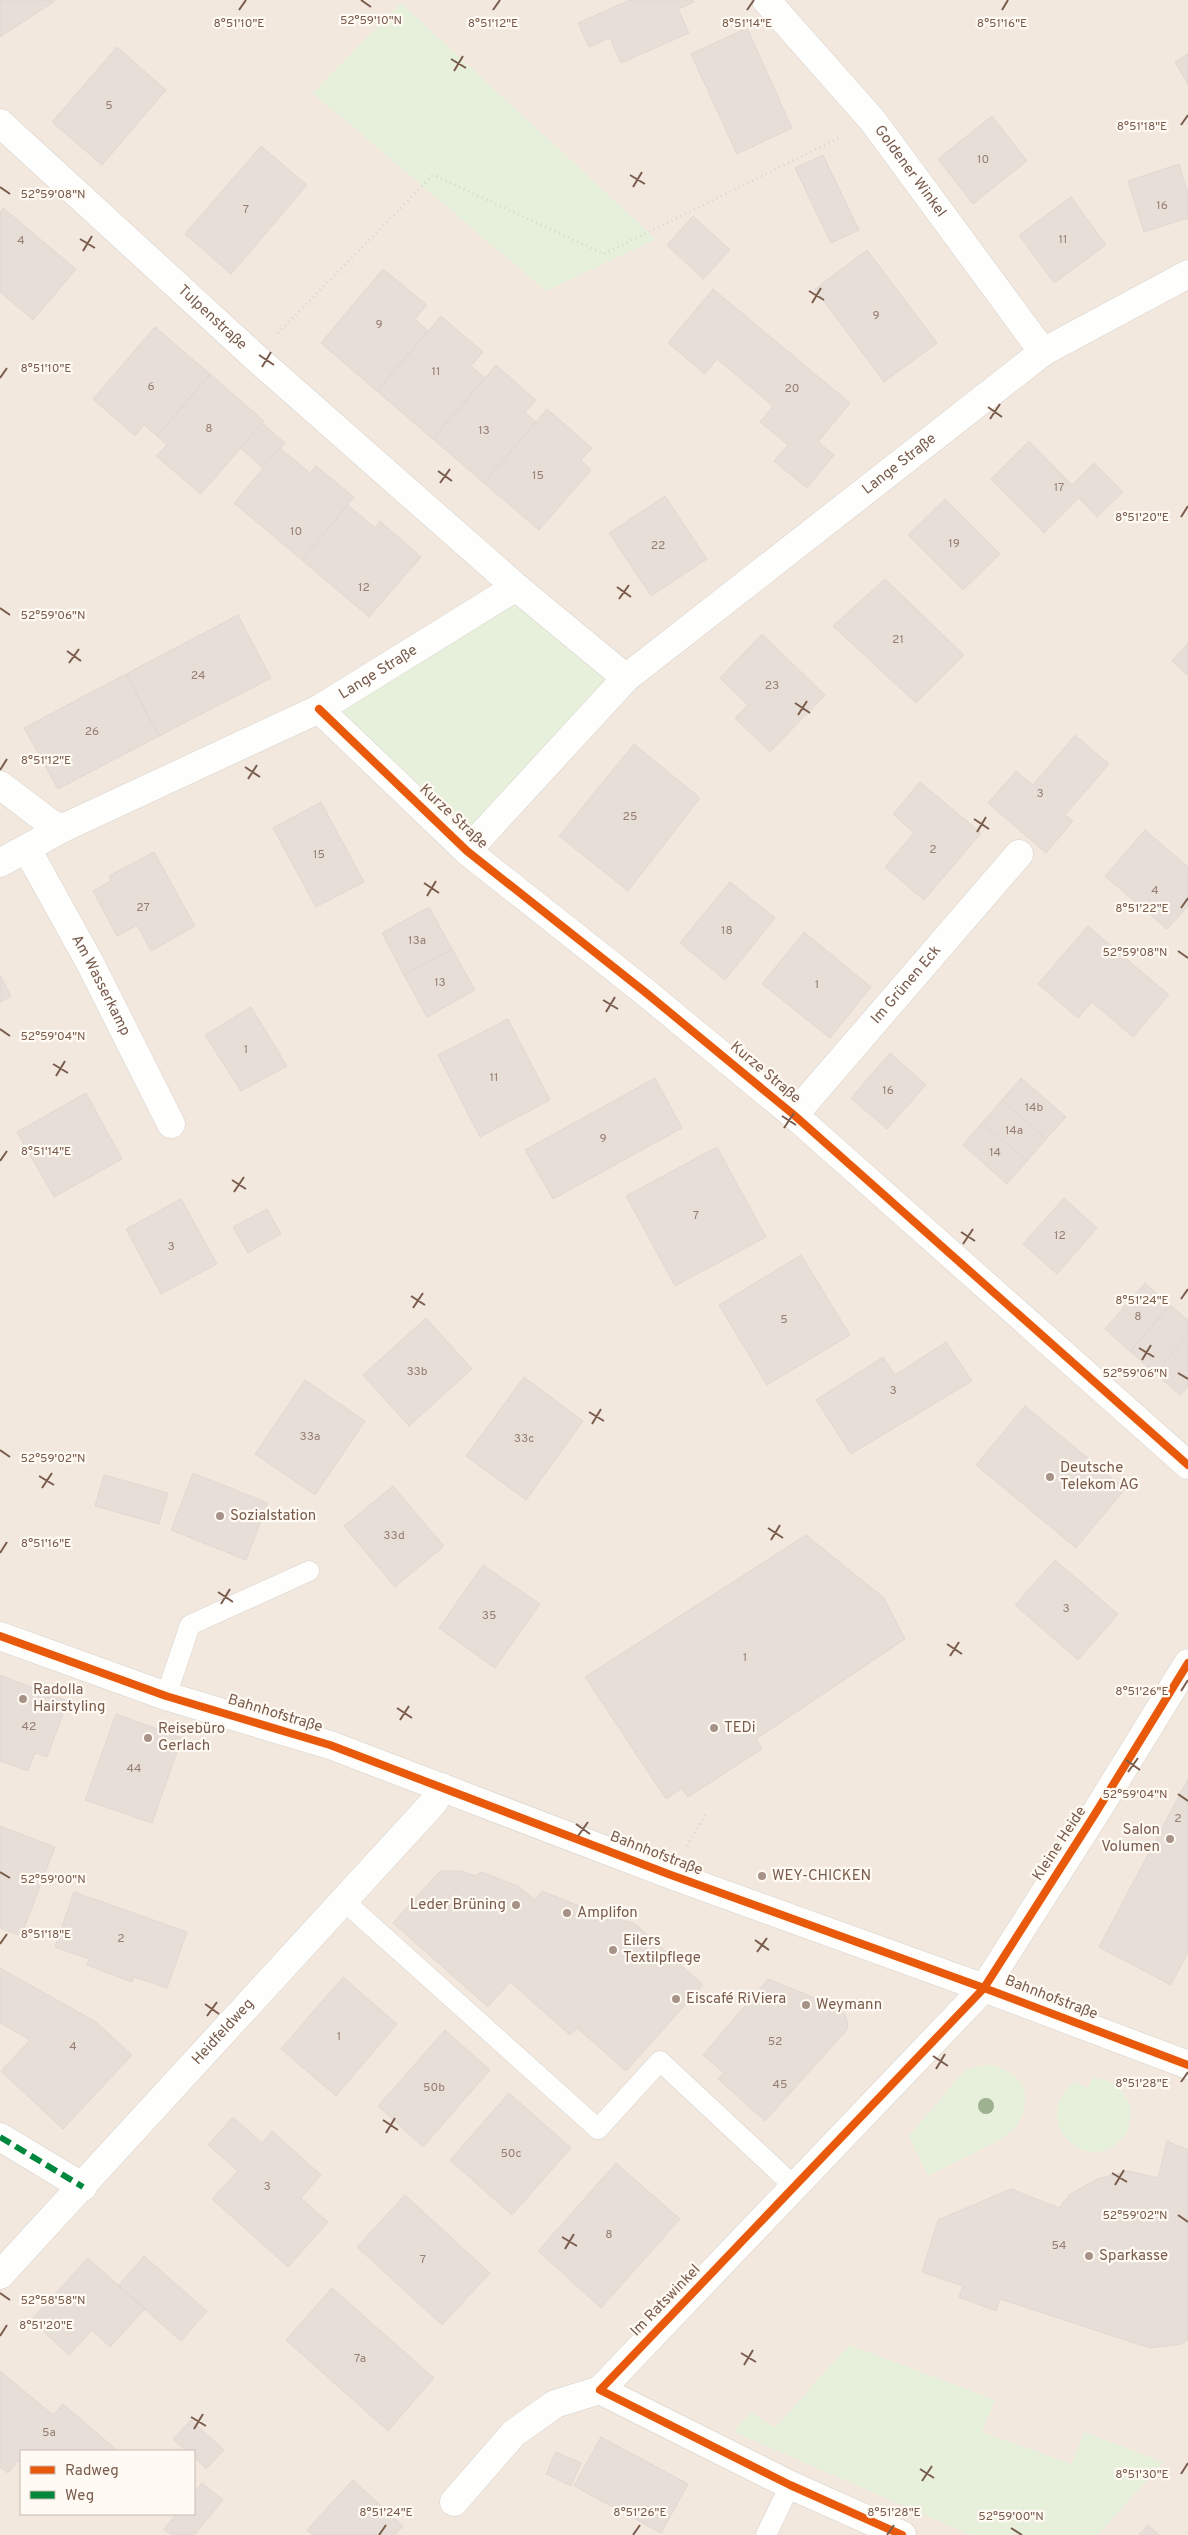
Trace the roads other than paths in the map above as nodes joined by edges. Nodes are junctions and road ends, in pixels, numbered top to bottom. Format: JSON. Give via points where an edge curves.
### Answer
{"nodes":[{"id":1,"x":766,"y":0,"type":"edge"},
{"id":2,"x":0,"y":123,"type":"edge"},
{"id":3,"x":1188,"y":274,"type":"edge"},
{"id":4,"x":1043,"y":352,"type":"junction"},
{"id":5,"x":516,"y":587,"type":"junction"},
{"id":6,"x":626,"y":678,"type":"junction"},
{"id":7,"x":319,"y":710,"type":"junction"},
{"id":8,"x":0,"y":786,"type":"edge"},
{"id":9,"x":56,"y":825,"type":"junction"},
{"id":10,"x":27,"y":849,"type":"junction"},
{"id":11,"x":468,"y":851,"type":"junction"},
{"id":12,"x":1019,"y":854,"type":"dead end"},
{"id":13,"x":0,"y":863,"type":"edge"},
{"id":14,"x":794,"y":1116,"type":"junction"},
{"id":15,"x":171,"y":1124,"type":"dead end"},
{"id":16,"x":1188,"y":1465,"type":"edge"},
{"id":17,"x":309,"y":1571,"type":"dead end"},
{"id":18,"x":0,"y":1636,"type":"edge"},
{"id":19,"x":1188,"y":1663,"type":"edge"},
{"id":20,"x":166,"y":1696,"type":"junction"},
{"id":21,"x":442,"y":1787,"type":"junction"},
{"id":22,"x":344,"y":1901,"type":"junction"},
{"id":23,"x":984,"y":1988,"type":"junction"},
{"id":24,"x":1188,"y":2065,"type":"edge"},
{"id":25,"x":0,"y":2137,"type":"edge"},
{"id":26,"x":83,"y":2187,"type":"junction"},
{"id":27,"x":796,"y":2187,"type":"junction"},
{"id":28,"x":0,"y":2275,"type":"edge"},
{"id":29,"x":600,"y":2390,"type":"junction"},
{"id":30,"x":790,"y":2485,"type":"junction"},
{"id":31,"x":454,"y":2502,"type":"dead end"},
{"id":32,"x":766,"y":2535,"type":"edge"},
{"id":33,"x":902,"y":2535,"type":"edge"}],
"edges":[{"from":1,"to":4,"type":"street","name":"Goldener Winkel","via":[[874,121]]},
{"from":2,"to":5,"type":"street","name":"Tulpenstraße","via":[[255,357]]},
{"from":3,"to":4,"type":"street","name":"Lange Straße"},
{"from":4,"to":6,"type":"street","name":"Lange Straße"},
{"from":5,"to":6,"type":"street"},
{"from":5,"to":7,"type":"street","name":"Lange Straße"},
{"from":6,"to":11,"type":"street","name":"Lange Straße"},
{"from":7,"to":9,"type":"street","name":"Lange Straße"},
{"from":7,"to":11,"type":"street","name":"Kurze Straße"},
{"from":8,"to":9,"type":"street"},
{"from":9,"to":10,"type":"street","name":"Lange Straße"},
{"from":10,"to":13,"type":"street","name":"Lange Straße"},
{"from":10,"to":15,"type":"street","name":"Am Wasserkamp","via":[[90,963]]},
{"from":11,"to":14,"type":"street","name":"Kurze Straße"},
{"from":12,"to":14,"type":"street","name":"Im Grünen Eck"},
{"from":14,"to":16,"type":"street","name":"Kurze Straße"},
{"from":17,"to":20,"type":"lane","via":[[190,1625]]},
{"from":18,"to":20,"type":"street","name":"Bahnhofstraße"},
{"from":19,"to":23,"type":"street","name":"Kleine Heide"},
{"from":20,"to":21,"type":"street","name":"Bahnhofstraße","via":[[330,1745]]},
{"from":21,"to":22,"type":"street","name":"Heidfeldweg","via":[[434,1802]]},
{"from":21,"to":23,"type":"street","name":"Bahnhofstraße","via":[[671,1875]]},
{"from":22,"to":26,"type":"street","name":"Heidfeldweg"},
{"from":22,"to":27,"type":"lane","via":[[598,2129],[660,2061]]},
{"from":23,"to":24,"type":"street","name":"Bahnhofstraße"},
{"from":23,"to":27,"type":"street","name":"Im Ratswinkel"},
{"from":25,"to":26,"type":"street"},
{"from":26,"to":28,"type":"street","name":"Heidfeldweg"},
{"from":27,"to":29,"type":"street","name":"Im Ratswinkel"},
{"from":29,"to":30,"type":"street"},
{"from":29,"to":31,"type":"street","name":"Im Ratswinkel","via":[[555,2404],[514,2433]]},
{"from":30,"to":32,"type":"lane"},
{"from":30,"to":33,"type":"street"}]}
